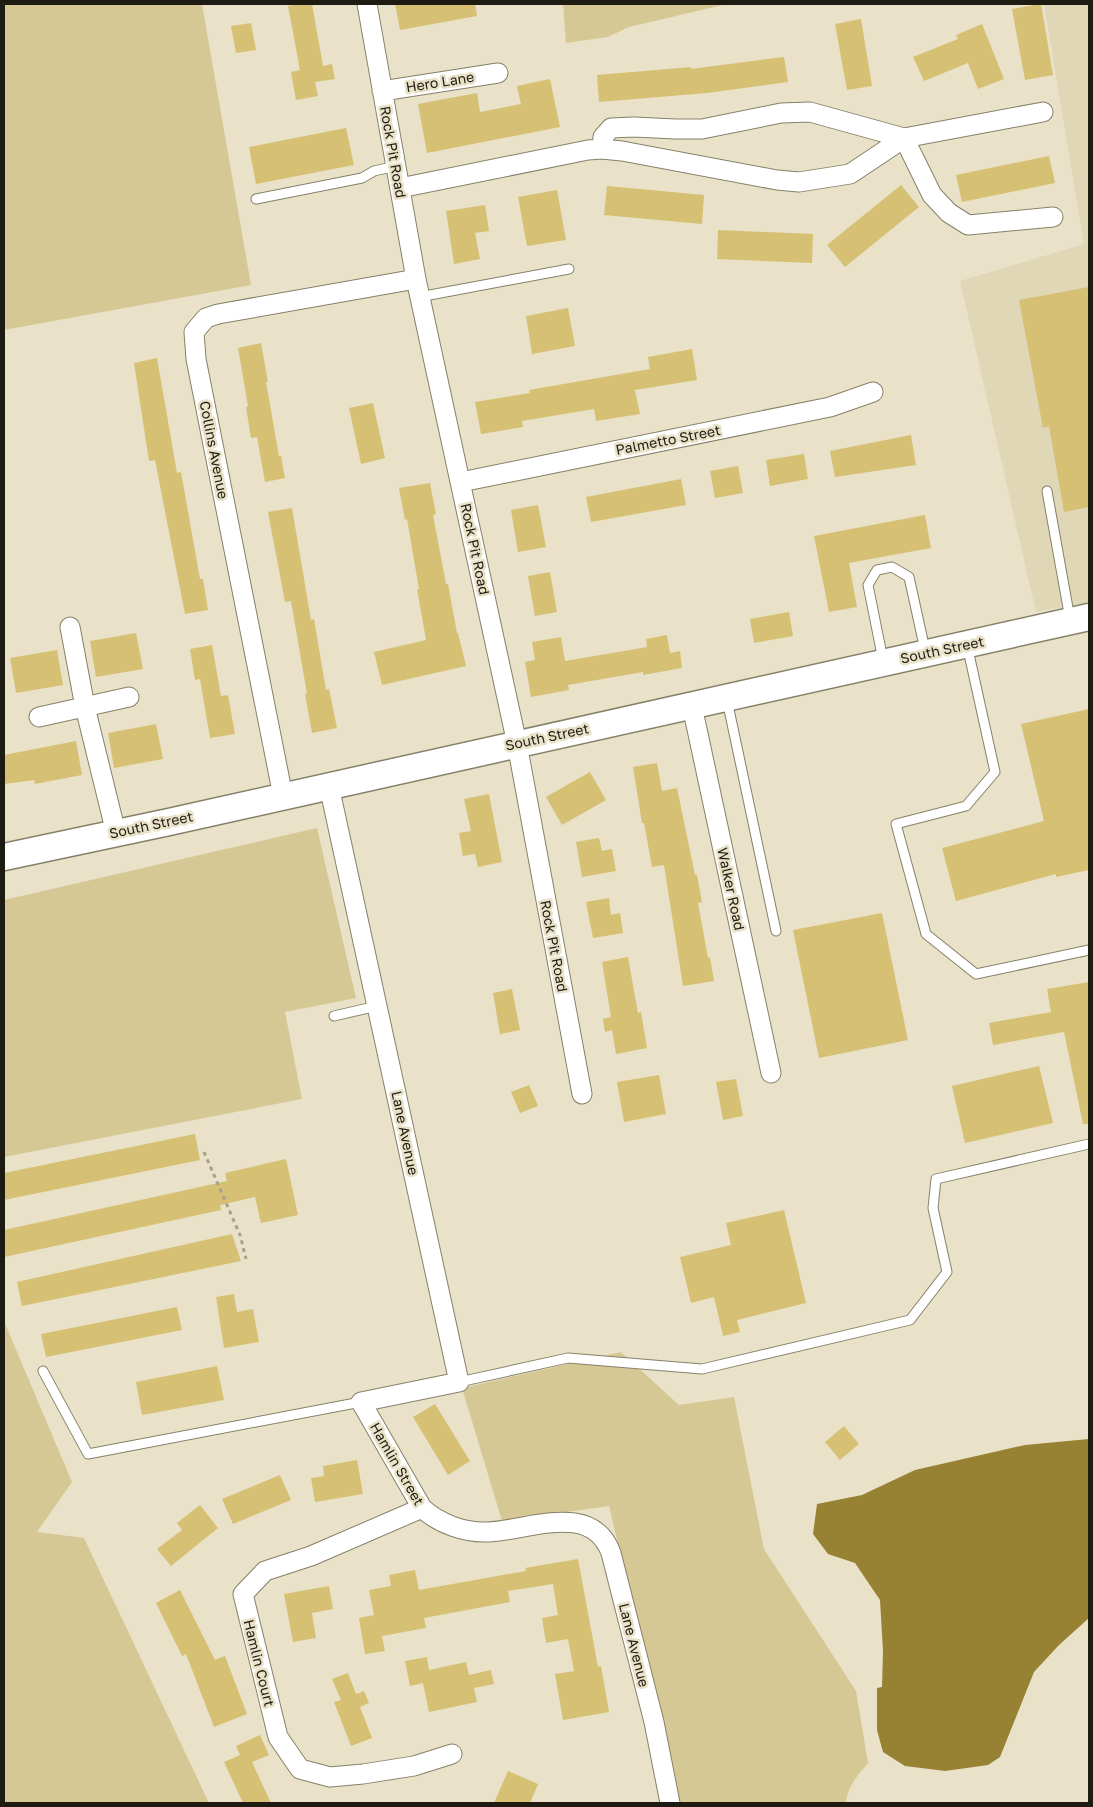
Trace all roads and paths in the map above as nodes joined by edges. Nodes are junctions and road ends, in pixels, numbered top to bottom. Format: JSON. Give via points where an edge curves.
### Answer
{"nodes":[{"id":1,"x":367,"y":4,"type":"edge"},
{"id":2,"x":498,"y":73,"type":"dead end"},
{"id":3,"x":382,"y":91,"type":"junction"},
{"id":4,"x":1043,"y":112,"type":"dead end"},
{"id":5,"x":904,"y":138,"type":"junction"},
{"id":6,"x":602,"y":149,"type":"junction"},
{"id":7,"x":396,"y":166,"type":"junction"},
{"id":8,"x":400,"y":188,"type":"junction"},
{"id":9,"x":256,"y":199,"type":"dead end"},
{"id":10,"x":1053,"y":217,"type":"dead end"},
{"id":11,"x":568,"y":269,"type":"dead end"},
{"id":12,"x":418,"y":288,"type":"junction"},
{"id":13,"x":873,"y":392,"type":"dead end"},
{"id":14,"x":461,"y":482,"type":"junction"},
{"id":15,"x":1047,"y":491,"type":"dead end"},
{"id":16,"x":1080,"y":619,"type":"edge"},
{"id":17,"x":70,"y":627,"type":"dead end"},
{"id":18,"x":967,"y":644,"type":"junction"},
{"id":19,"x":925,"y":653,"type":"junction"},
{"id":20,"x":884,"y":663,"type":"junction"},
{"id":21,"x":130,"y":697,"type":"dead end"},
{"id":22,"x":726,"y":698,"type":"junction"},
{"id":23,"x":692,"y":706,"type":"junction"},
{"id":24,"x":85,"y":707,"type":"junction"},
{"id":25,"x":39,"y":717,"type":"dead end"},
{"id":26,"x":517,"y":744,"type":"junction"},
{"id":27,"x":328,"y":786,"type":"junction"},
{"id":28,"x":283,"y":796,"type":"junction"},
{"id":29,"x":116,"y":833,"type":"junction"},
{"id":30,"x":4,"y":857,"type":"edge"},
{"id":31,"x":776,"y":931,"type":"dead end"},
{"id":32,"x":1089,"y":950,"type":"edge"},
{"id":33,"x":377,"y":1006,"type":"junction"},
{"id":34,"x":334,"y":1016,"type":"dead end"},
{"id":35,"x":771,"y":1073,"type":"dead end"},
{"id":36,"x":582,"y":1094,"type":"dead end"},
{"id":37,"x":1089,"y":1144,"type":"edge"},
{"id":38,"x":204,"y":1152,"type":"dead end"},
{"id":39,"x":246,"y":1259,"type":"dead end"},
{"id":40,"x":43,"y":1371,"type":"dead end"},
{"id":41,"x":459,"y":1382,"type":"junction"},
{"id":42,"x":361,"y":1402,"type":"junction"},
{"id":43,"x":422,"y":1508,"type":"junction"},
{"id":44,"x":558,"y":1523,"type":"joint"},
{"id":45,"x":452,"y":1754,"type":"dead end"},
{"id":46,"x":670,"y":1803,"type":"edge"}],
"edges":[{"from":1,"to":3,"type":"street","name":"Rock Pit Road"},
{"from":2,"to":3,"type":"street","name":"Hero Lane"},
{"from":3,"to":7,"type":"street","name":"Rock Pit Road"},
{"from":4,"to":5,"type":"street"},
{"from":5,"to":6,"type":"street","via":[[850,174],[799,182]]},
{"from":5,"to":6,"type":"street","via":[[810,112],[781,113],[702,129],[611,128],[603,137]]},
{"from":5,"to":10,"type":"street","via":[[932,195],[949,213],[968,226]]},
{"from":6,"to":8,"type":"street"},
{"from":7,"to":8,"type":"street","name":"Rock Pit Road"},
{"from":7,"to":9,"type":"lane","via":[[374,171],[362,178]]},
{"from":8,"to":12,"type":"street","name":"Rock Pit Road"},
{"from":11,"to":12,"type":"lane"},
{"from":12,"to":14,"type":"street","name":"Rock Pit Road"},
{"from":12,"to":28,"type":"street","name":"Collins Avenue","via":[[218,314],[206,318],[194,332],[196,359]]},
{"from":13,"to":14,"type":"street","name":"Palmetto Street","via":[[830,407]]},
{"from":14,"to":26,"type":"street","name":"Rock Pit Road"},
{"from":15,"to":16,"type":"lane"},
{"from":16,"to":18,"type":"main road","name":"South Street"},
{"from":17,"to":24,"type":"street"},
{"from":18,"to":19,"type":"main road","name":"South Street"},
{"from":18,"to":32,"type":"lane","via":[[995,772],[966,806],[896,824],[926,934],[976,974]]},
{"from":19,"to":20,"type":"main road","name":"South Street"},
{"from":19,"to":20,"type":"lane","via":[[909,577],[892,567],[877,570],[868,585]]},
{"from":20,"to":22,"type":"main road","name":"South Street"},
{"from":21,"to":24,"type":"street"},
{"from":22,"to":23,"type":"main road","name":"South Street"},
{"from":22,"to":31,"type":"lane"},
{"from":23,"to":26,"type":"main road","name":"South Street"},
{"from":23,"to":35,"type":"street","name":"Walker Road"},
{"from":24,"to":25,"type":"street"},
{"from":24,"to":29,"type":"street"},
{"from":26,"to":27,"type":"main road","name":"South Street"},
{"from":26,"to":36,"type":"street","name":"Rock Pit Road"},
{"from":27,"to":28,"type":"main road","name":"South Street"},
{"from":27,"to":33,"type":"street","name":"Lane Avenue"},
{"from":28,"to":29,"type":"main road","name":"South Street"},
{"from":29,"to":30,"type":"main road","name":"South Street"},
{"from":33,"to":34,"type":"lane"},
{"from":33,"to":41,"type":"street","name":"Lane Avenue"},
{"from":37,"to":41,"type":"lane","via":[[936,1179],[933,1208],[947,1272],[910,1320],[702,1370],[568,1358]]},
{"from":38,"to":39,"type":"path","via":[[240,1235]]},
{"from":40,"to":42,"type":"lane","via":[[88,1454]]},
{"from":41,"to":42,"type":"street"},
{"from":42,"to":43,"type":"street","name":"Hamlin Street"},
{"from":43,"to":44,"type":"street","name":"Hamlin Street","via":[[432,1518],[447,1524],[488,1532]]},
{"from":43,"to":45,"type":"street","name":"Hamlin Court","via":[[311,1556],[264,1571],[243,1594],[278,1737],[300,1770],[330,1777],[362,1774],[414,1766]]},
{"from":44,"to":46,"type":"street","name":"Lane Avenue","via":[[582,1523],[600,1534],[611,1553],[654,1722]]}]}
